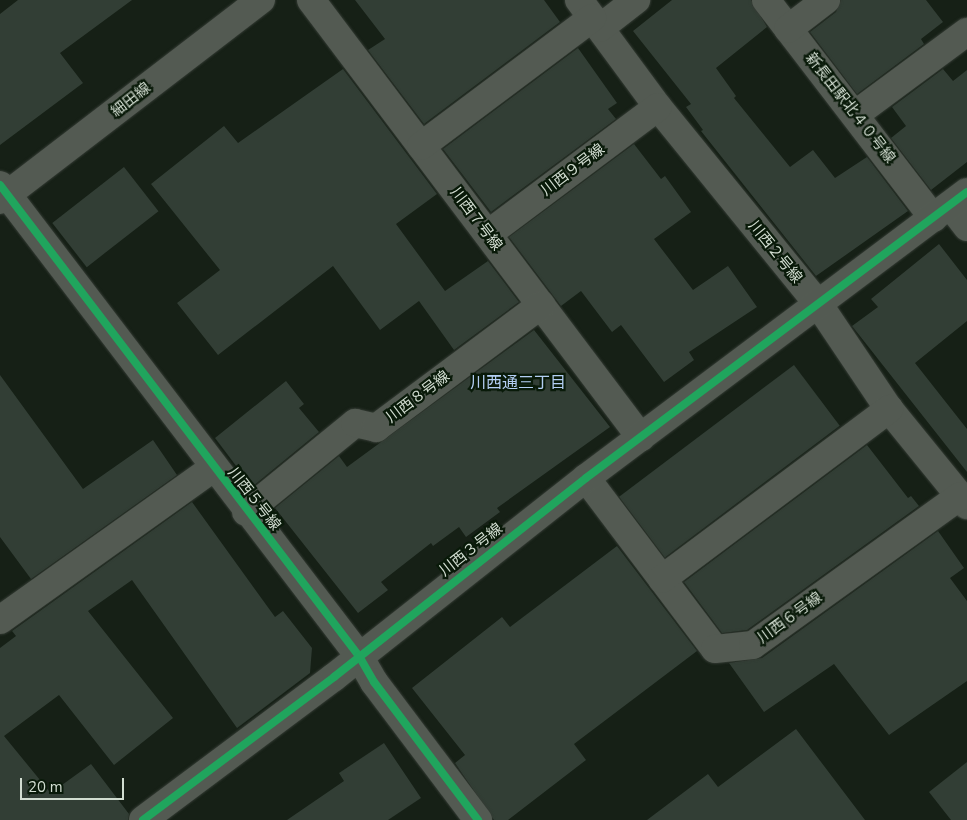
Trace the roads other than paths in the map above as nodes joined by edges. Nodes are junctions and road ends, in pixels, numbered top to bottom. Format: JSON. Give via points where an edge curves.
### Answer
{"nodes":[{"id":1,"x":311,"y":0,"type":"edge"},
{"id":2,"x":636,"y":0,"type":"edge"},
{"id":3,"x":766,"y":0,"type":"edge"},
{"id":4,"x":826,"y":0,"type":"edge"},
{"id":5,"x":257,"y":1,"type":"edge"},
{"id":6,"x":590,"y":15,"type":"edge"},
{"id":7,"x":788,"y":29,"type":"junction"},
{"id":8,"x":967,"y":32,"type":"edge"},
{"id":9,"x":658,"y":107,"type":"junction"},
{"id":10,"x":856,"y":114,"type":"junction"},
{"id":11,"x":421,"y":146,"type":"junction"},
{"id":12,"x":2,"y":194,"type":"edge"},
{"id":13,"x":950,"y":205,"type":"edge"},
{"id":14,"x":967,"y":227,"type":"edge"},
{"id":15,"x":488,"y":234,"type":"junction"},
{"id":16,"x":541,"y":305,"type":"junction"},
{"id":17,"x":819,"y":305,"type":"junction"},
{"id":18,"x":889,"y":409,"type":"junction"},
{"id":19,"x":641,"y":438,"type":"junction"},
{"id":20,"x":213,"y":468,"type":"junction"},
{"id":21,"x":586,"y":478,"type":"junction"},
{"id":22,"x":963,"y":501,"type":"edge"},
{"id":23,"x":246,"y":512,"type":"junction"},
{"id":24,"x":662,"y":579,"type":"junction"},
{"id":25,"x":0,"y":620,"type":"edge"},
{"id":26,"x":359,"y":656,"type":"junction"},
{"id":27,"x":143,"y":820,"type":"edge"},
{"id":28,"x":478,"y":820,"type":"edge"}],
"edges":[{"from":1,"to":11,"type":"street","name":"川西７号線"},
{"from":2,"to":6,"type":"street"},
{"from":3,"to":7,"type":"street","name":"新長田駅北４０号線"},
{"from":4,"to":7,"type":"street"},
{"from":5,"to":12,"type":"street","name":"細田線"},
{"from":6,"to":9,"type":"street","name":"川西２号線"},
{"from":6,"to":11,"type":"street"},
{"from":7,"to":10,"type":"street","name":"新長田駅北４０号線"},
{"from":8,"to":10,"type":"street"},
{"from":9,"to":15,"type":"street","name":"川西９号線"},
{"from":9,"to":17,"type":"street","name":"川西２号線"},
{"from":10,"to":13,"type":"street","name":"新長田駅北４０号線"},
{"from":11,"to":15,"type":"street","name":"川西７号線"},
{"from":12,"to":20,"type":"street","name":"川西５号線"},
{"from":13,"to":14,"type":"street","name":"新長田駅北４０号線"},
{"from":13,"to":17,"type":"street","name":"川西３号線"},
{"from":15,"to":16,"type":"street","name":"川西７号線"},
{"from":16,"to":19,"type":"street","name":"川西７号線"},
{"from":16,"to":23,"type":"street","name":"川西８号線","via":[[376,428],[355,423]]},
{"from":17,"to":18,"type":"street","name":"川西２号線"},
{"from":17,"to":19,"type":"street","name":"川西３号線"},
{"from":18,"to":22,"type":"street","name":"川西２号線"},
{"from":18,"to":24,"type":"street"},
{"from":19,"to":21,"type":"street","name":"川西３号線"},
{"from":20,"to":23,"type":"street","name":"川西５号線"},
{"from":20,"to":25,"type":"street"},
{"from":21,"to":24,"type":"street","name":"川西６号線"},
{"from":21,"to":26,"type":"street","name":"川西３号線"},
{"from":22,"to":24,"type":"street","name":"川西６号線","via":[[752,645],[715,649]]},
{"from":23,"to":26,"type":"street","name":"川西５号線"},
{"from":26,"to":27,"type":"street","name":"川西３号線"},
{"from":26,"to":28,"type":"street","name":"川西５号線","via":[[374,682]]}]}
